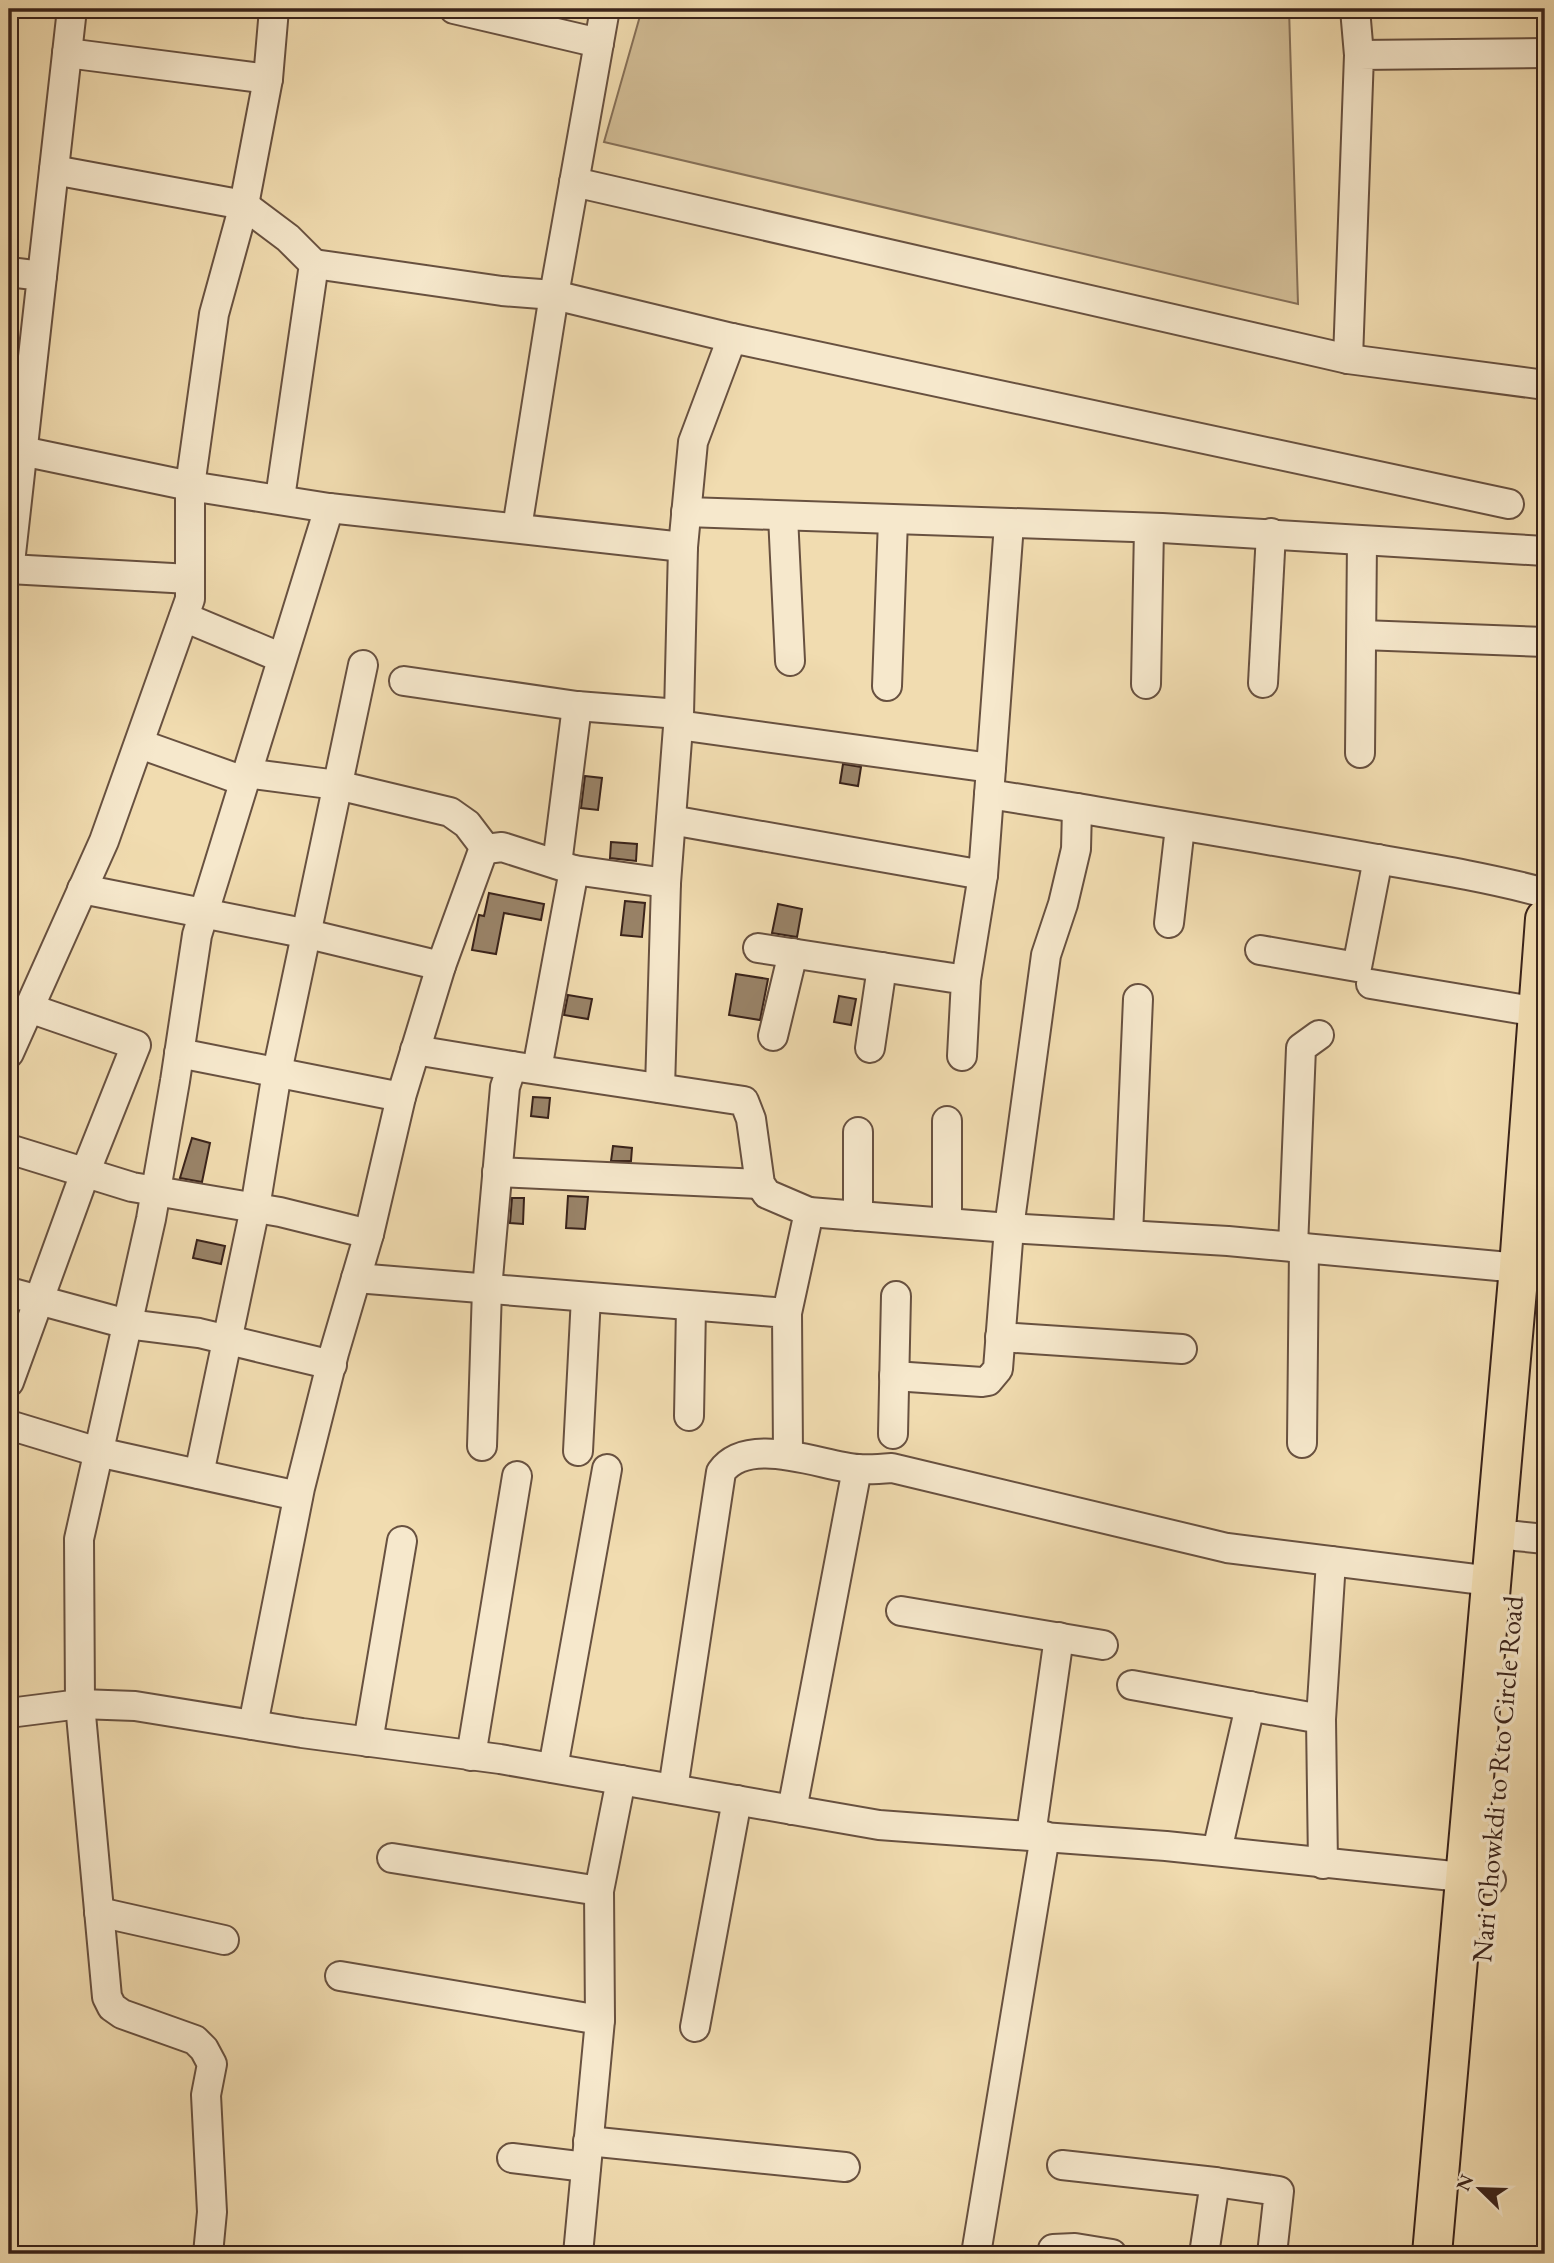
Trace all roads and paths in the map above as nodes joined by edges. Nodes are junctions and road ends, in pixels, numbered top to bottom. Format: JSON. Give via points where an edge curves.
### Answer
{"nodes":[{"id":1,"x":72,"y":9,"type":"edge"},
{"id":2,"x":274,"y":9,"type":"edge"},
{"id":3,"x":454,"y":9,"type":"edge"},
{"id":4,"x":604,"y":9,"type":"edge"},
{"id":5,"x":1355,"y":9,"type":"edge"},
{"id":6,"x":599,"y":43,"type":"junction"},
{"id":7,"x":67,"y":53,"type":"junction"},
{"id":8,"x":1545,"y":53,"type":"edge"},
{"id":9,"x":1360,"y":55,"type":"junction"},
{"id":10,"x":268,"y":79,"type":"junction"},
{"id":11,"x":54,"y":170,"type":"junction"},
{"id":12,"x":574,"y":182,"type":"junction"},
{"id":13,"x":244,"y":205,"type":"junction"},
{"id":14,"x":314,"y":264,"type":"junction"},
{"id":15,"x":9,"y":272,"type":"edge"},
{"id":16,"x":42,"y":276,"type":"junction"},
{"id":17,"x":554,"y":295,"type":"junction"},
{"id":18,"x":732,"y":338,"type":"junction"},
{"id":19,"x":1348,"y":359,"type":"junction"},
{"id":20,"x":1545,"y":385,"type":"edge"},
{"id":21,"x":22,"y":450,"type":"junction"},
{"id":22,"x":190,"y":486,"type":"junction"},
{"id":23,"x":280,"y":498,"type":"junction"},
{"id":24,"x":1509,"y":504,"type":"dead end"},
{"id":25,"x":329,"y":508,"type":"junction"},
{"id":26,"x":687,"y":512,"type":"junction"},
{"id":27,"x":783,"y":516,"type":"junction"},
{"id":28,"x":892,"y":520,"type":"junction"},
{"id":29,"x":1009,"y":524,"type":"junction"},
{"id":30,"x":517,"y":528,"type":"junction"},
{"id":31,"x":1149,"y":528,"type":"junction"},
{"id":32,"x":1271,"y":533,"type":"junction"},
{"id":33,"x":1362,"y":541,"type":"junction"},
{"id":34,"x":683,"y":547,"type":"junction"},
{"id":35,"x":1545,"y":551,"type":"edge"},
{"id":36,"x":9,"y":571,"type":"edge"},
{"id":37,"x":190,"y":579,"type":"junction"},
{"id":38,"x":184,"y":617,"type":"junction"},
{"id":39,"x":1362,"y":635,"type":"junction"},
{"id":40,"x":1545,"y":642,"type":"edge"},
{"id":41,"x":282,"y":658,"type":"junction"},
{"id":42,"x":790,"y":661,"type":"dead end"},
{"id":43,"x":363,"y":664,"type":"dead end"},
{"id":44,"x":404,"y":681,"type":"dead end"},
{"id":45,"x":1263,"y":683,"type":"dead end"},
{"id":46,"x":1146,"y":684,"type":"dead end"},
{"id":47,"x":887,"y":686,"type":"dead end"},
{"id":48,"x":577,"y":706,"type":"junction"},
{"id":49,"x":678,"y":719,"type":"junction"},
{"id":50,"x":140,"y":744,"type":"junction"},
{"id":51,"x":1360,"y":753,"type":"dead end"},
{"id":52,"x":245,"y":777,"type":"junction"},
{"id":53,"x":990,"y":781,"type":"junction"},
{"id":54,"x":337,"y":785,"type":"junction"},
{"id":55,"x":1077,"y":808,"type":"junction"},
{"id":56,"x":671,"y":820,"type":"junction"},
{"id":57,"x":1180,"y":827,"type":"junction"},
{"id":58,"x":486,"y":849,"type":"junction"},
{"id":59,"x":1378,"y":859,"type":"junction"},
{"id":60,"x":566,"y":867,"type":"junction"},
{"id":61,"x":983,"y":875,"type":"junction"},
{"id":62,"x":666,"y":883,"type":"junction"},
{"id":63,"x":82,"y":889,"type":"junction"},
{"id":64,"x":1545,"y":893,"type":"edge"},
{"id":65,"x":204,"y":913,"type":"junction"},
{"id":66,"x":1545,"y":919,"type":"edge"},
{"id":67,"x":1169,"y":923,"type":"dead end"},
{"id":68,"x":308,"y":934,"type":"junction"},
{"id":69,"x":758,"y":948,"type":"dead end"},
{"id":70,"x":1260,"y":950,"type":"dead end"},
{"id":71,"x":793,"y":953,"type":"junction"},
{"id":72,"x":441,"y":967,"type":"junction"},
{"id":73,"x":882,"y":967,"type":"junction"},
{"id":74,"x":966,"y":980,"type":"junction"},
{"id":75,"x":1371,"y":984,"type":"dead end"},
{"id":76,"x":1139,"y":999,"type":"dead end"},
{"id":77,"x":29,"y":1008,"type":"junction"},
{"id":78,"x":1538,"y":1012,"type":"junction"},
{"id":79,"x":773,"y":1035,"type":"dead end"},
{"id":80,"x":1319,"y":1035,"type":"dead end"},
{"id":81,"x":136,"y":1045,"type":"junction"},
{"id":82,"x":870,"y":1048,"type":"dead end"},
{"id":83,"x":415,"y":1050,"type":"junction"},
{"id":84,"x":9,"y":1053,"type":"edge"},
{"id":85,"x":962,"y":1056,"type":"dead end"},
{"id":86,"x":179,"y":1057,"type":"junction"},
{"id":87,"x":525,"y":1068,"type":"junction"},
{"id":88,"x":278,"y":1072,"type":"junction"},
{"id":89,"x":1539,"y":1080,"type":"edge"},
{"id":90,"x":660,"y":1088,"type":"junction"},
{"id":91,"x":401,"y":1097,"type":"junction"},
{"id":92,"x":947,"y":1121,"type":"dead end"},
{"id":93,"x":858,"y":1132,"type":"dead end"},
{"id":94,"x":9,"y":1149,"type":"edge"},
{"id":95,"x":497,"y":1172,"type":"junction"},
{"id":96,"x":85,"y":1173,"type":"junction"},
{"id":97,"x":760,"y":1184,"type":"junction"},
{"id":98,"x":156,"y":1192,"type":"junction"},
{"id":99,"x":256,"y":1208,"type":"junction"},
{"id":100,"x":809,"y":1212,"type":"junction"},
{"id":101,"x":858,"y":1216,"type":"junction"},
{"id":102,"x":1545,"y":1220,"type":"edge"},
{"id":103,"x":947,"y":1223,"type":"junction"},
{"id":104,"x":1009,"y":1228,"type":"junction"},
{"id":105,"x":369,"y":1234,"type":"junction"},
{"id":106,"x":1128,"y":1235,"type":"junction"},
{"id":107,"x":1298,"y":1247,"type":"junction"},
{"id":108,"x":1530,"y":1268,"type":"junction"},
{"id":109,"x":356,"y":1278,"type":"junction"},
{"id":110,"x":487,"y":1289,"type":"junction"},
{"id":111,"x":9,"y":1292,"type":"edge"},
{"id":112,"x":896,"y":1296,"type":"dead end"},
{"id":113,"x":586,"y":1297,"type":"junction"},
{"id":114,"x":40,"y":1300,"type":"junction"},
{"id":115,"x":691,"y":1307,"type":"junction"},
{"id":116,"x":788,"y":1313,"type":"junction"},
{"id":117,"x":127,"y":1324,"type":"junction"},
{"id":118,"x":1000,"y":1337,"type":"junction"},
{"id":119,"x":227,"y":1340,"type":"junction"},
{"id":120,"x":1182,"y":1349,"type":"dead end"},
{"id":121,"x":331,"y":1365,"type":"junction"},
{"id":122,"x":894,"y":1376,"type":"junction"},
{"id":123,"x":9,"y":1382,"type":"edge"},
{"id":124,"x":689,"y":1416,"type":"dead end"},
{"id":125,"x":9,"y":1425,"type":"edge"},
{"id":126,"x":893,"y":1434,"type":"dead end"},
{"id":127,"x":1302,"y":1443,"type":"dead end"},
{"id":128,"x":482,"y":1446,"type":"dead end"},
{"id":129,"x":578,"y":1451,"type":"dead end"},
{"id":130,"x":98,"y":1452,"type":"junction"},
{"id":131,"x":788,"y":1454,"type":"junction"},
{"id":132,"x":607,"y":1469,"type":"dead end"},
{"id":133,"x":857,"y":1469,"type":"junction"},
{"id":134,"x":199,"y":1474,"type":"junction"},
{"id":135,"x":517,"y":1476,"type":"dead end"},
{"id":136,"x":299,"y":1496,"type":"junction"},
{"id":137,"x":1531,"y":1537,"type":"edge"},
{"id":138,"x":402,"y":1541,"type":"dead end"},
{"id":139,"x":1331,"y":1560,"type":"junction"},
{"id":140,"x":1491,"y":1581,"type":"junction"},
{"id":141,"x":901,"y":1611,"type":"dead end"},
{"id":142,"x":1059,"y":1637,"type":"junction"},
{"id":143,"x":1103,"y":1645,"type":"dead end"},
{"id":144,"x":1132,"y":1685,"type":"dead end"},
{"id":145,"x":80,"y":1704,"type":"junction"},
{"id":146,"x":1250,"y":1706,"type":"junction"},
{"id":147,"x":9,"y":1713,"type":"edge"},
{"id":148,"x":1321,"y":1719,"type":"junction"},
{"id":149,"x":253,"y":1726,"type":"junction"},
{"id":150,"x":368,"y":1742,"type":"junction"},
{"id":151,"x":471,"y":1756,"type":"junction"},
{"id":152,"x":553,"y":1768,"type":"junction"},
{"id":153,"x":621,"y":1780,"type":"junction"},
{"id":154,"x":673,"y":1789,"type":"junction"},
{"id":155,"x":737,"y":1800,"type":"junction"},
{"id":156,"x":792,"y":1810,"type":"junction"},
{"id":157,"x":1038,"y":1835,"type":"junction"},
{"id":158,"x":1217,"y":1851,"type":"junction"},
{"id":159,"x":392,"y":1858,"type":"dead end"},
{"id":160,"x":1323,"y":1864,"type":"junction"},
{"id":161,"x":1478,"y":1879,"type":"junction"},
{"id":162,"x":599,"y":1891,"type":"junction"},
{"id":163,"x":99,"y":1912,"type":"junction"},
{"id":164,"x":224,"y":1940,"type":"dead end"},
{"id":165,"x":340,"y":1976,"type":"dead end"},
{"id":166,"x":600,"y":2020,"type":"junction"},
{"id":167,"x":695,"y":2027,"type":"dead end"},
{"id":168,"x":587,"y":2154,"type":"junction"},
{"id":169,"x":512,"y":2158,"type":"dead end"},
{"id":170,"x":1062,"y":2165,"type":"dead end"},
{"id":171,"x":845,"y":2167,"type":"dead end"},
{"id":172,"x":1215,"y":2182,"type":"junction"},
{"id":173,"x":1053,"y":2249,"type":"dead end"},
{"id":174,"x":208,"y":2254,"type":"edge"},
{"id":175,"x":578,"y":2254,"type":"edge"},
{"id":176,"x":976,"y":2254,"type":"edge"},
{"id":177,"x":1112,"y":2254,"type":"edge"},
{"id":178,"x":1205,"y":2254,"type":"edge"},
{"id":179,"x":1272,"y":2254,"type":"edge"},
{"id":180,"x":1433,"y":2254,"type":"edge"},
{"id":181,"x":1453,"y":2254,"type":"edge"}],
"edges":[{"from":1,"to":7,"type":"street"},
{"from":2,"to":10,"type":"street"},
{"from":3,"to":6,"type":"street"},
{"from":4,"to":6,"type":"street"},
{"from":5,"to":9,"type":"street"},
{"from":6,"to":12,"type":"street"},
{"from":7,"to":10,"type":"street"},
{"from":7,"to":11,"type":"street"},
{"from":8,"to":9,"type":"street"},
{"from":9,"to":19,"type":"street"},
{"from":10,"to":13,"type":"street"},
{"from":11,"to":13,"type":"street"},
{"from":11,"to":16,"type":"street"},
{"from":12,"to":17,"type":"street"},
{"from":12,"to":19,"type":"street"},
{"from":13,"to":14,"type":"street"},
{"from":13,"to":22,"type":"street","via":[[214,314]]},
{"from":14,"to":17,"type":"street"},
{"from":14,"to":23,"type":"street"},
{"from":15,"to":16,"type":"street"},
{"from":16,"to":21,"type":"street"},
{"from":17,"to":18,"type":"street"},
{"from":17,"to":30,"type":"street"},
{"from":18,"to":24,"type":"street"},
{"from":18,"to":26,"type":"street","via":[[693,442]]},
{"from":19,"to":20,"type":"street"},
{"from":21,"to":22,"type":"street"},
{"from":21,"to":36,"type":"street"},
{"from":22,"to":23,"type":"street"},
{"from":22,"to":37,"type":"street"},
{"from":23,"to":25,"type":"street"},
{"from":25,"to":30,"type":"street"},
{"from":25,"to":41,"type":"street"},
{"from":26,"to":27,"type":"street"},
{"from":26,"to":34,"type":"street"},
{"from":27,"to":28,"type":"street"},
{"from":27,"to":42,"type":"street"},
{"from":28,"to":29,"type":"street"},
{"from":28,"to":47,"type":"street"},
{"from":29,"to":31,"type":"street"},
{"from":29,"to":53,"type":"street"},
{"from":30,"to":34,"type":"street"},
{"from":31,"to":32,"type":"street"},
{"from":31,"to":46,"type":"street"},
{"from":32,"to":33,"type":"street"},
{"from":32,"to":45,"type":"street"},
{"from":33,"to":35,"type":"street"},
{"from":33,"to":39,"type":"street"},
{"from":34,"to":49,"type":"street"},
{"from":36,"to":37,"type":"street"},
{"from":37,"to":38,"type":"street"},
{"from":38,"to":41,"type":"street"},
{"from":38,"to":50,"type":"street"},
{"from":39,"to":40,"type":"street"},
{"from":39,"to":51,"type":"street"},
{"from":41,"to":52,"type":"street"},
{"from":43,"to":54,"type":"street"},
{"from":44,"to":48,"type":"street"},
{"from":48,"to":49,"type":"street"},
{"from":48,"to":60,"type":"street"},
{"from":49,"to":53,"type":"street"},
{"from":49,"to":56,"type":"street"},
{"from":50,"to":52,"type":"street"},
{"from":50,"to":63,"type":"street"},
{"from":52,"to":54,"type":"street"},
{"from":52,"to":65,"type":"street"},
{"from":53,"to":55,"type":"street"},
{"from":53,"to":61,"type":"street"},
{"from":54,"to":58,"type":"street","via":[[450,812],[467,824]]},
{"from":54,"to":68,"type":"street"},
{"from":55,"to":57,"type":"street"},
{"from":55,"to":104,"type":"street","via":[[1076,849],[1046,955]]},
{"from":56,"to":61,"type":"street"},
{"from":56,"to":62,"type":"street"},
{"from":57,"to":59,"type":"street"},
{"from":57,"to":67,"type":"street"},
{"from":58,"to":60,"type":"street","via":[[502,847]]},
{"from":58,"to":72,"type":"street"},
{"from":59,"to":64,"type":"street"},
{"from":59,"to":70,"type":"street","via":[[1357,967]]},
{"from":60,"to":62,"type":"street"},
{"from":60,"to":87,"type":"street"},
{"from":61,"to":74,"type":"street"},
{"from":62,"to":90,"type":"street"},
{"from":63,"to":65,"type":"street"},
{"from":63,"to":77,"type":"street"},
{"from":65,"to":68,"type":"street"},
{"from":65,"to":86,"type":"street"},
{"from":66,"to":78,"type":"highway"},
{"from":68,"to":72,"type":"street"},
{"from":68,"to":88,"type":"street"},
{"from":69,"to":71,"type":"street"},
{"from":71,"to":73,"type":"street"},
{"from":71,"to":79,"type":"street"},
{"from":72,"to":83,"type":"street"},
{"from":73,"to":74,"type":"street"},
{"from":73,"to":82,"type":"street"},
{"from":74,"to":85,"type":"street"},
{"from":75,"to":78,"type":"street"},
{"from":76,"to":106,"type":"street"},
{"from":77,"to":81,"type":"street"},
{"from":77,"to":84,"type":"street"},
{"from":78,"to":89,"type":"highway"},
{"from":80,"to":107,"type":"street","via":[[1301,1048]]},
{"from":81,"to":86,"type":"street"},
{"from":81,"to":96,"type":"street"},
{"from":83,"to":87,"type":"street"},
{"from":83,"to":91,"type":"street"},
{"from":86,"to":88,"type":"street"},
{"from":86,"to":98,"type":"street"},
{"from":87,"to":90,"type":"street"},
{"from":87,"to":95,"type":"street","via":[[505,1087]]},
{"from":88,"to":91,"type":"street"},
{"from":88,"to":99,"type":"street"},
{"from":89,"to":108,"type":"highway"},
{"from":90,"to":97,"type":"street","via":[[744,1101]]},
{"from":91,"to":105,"type":"street"},
{"from":92,"to":103,"type":"street"},
{"from":93,"to":101,"type":"street"},
{"from":94,"to":96,"type":"street"},
{"from":95,"to":97,"type":"street"},
{"from":95,"to":110,"type":"street"},
{"from":96,"to":98,"type":"street"},
{"from":96,"to":114,"type":"street"},
{"from":97,"to":100,"type":"street","via":[[767,1194]]},
{"from":98,"to":99,"type":"street"},
{"from":98,"to":117,"type":"street"},
{"from":99,"to":105,"type":"street"},
{"from":99,"to":119,"type":"street"},
{"from":100,"to":101,"type":"street"},
{"from":100,"to":116,"type":"street"},
{"from":101,"to":103,"type":"street"},
{"from":102,"to":108,"type":"highway","name":"Nari Chowkdi to Rto Circle Road"},
{"from":103,"to":104,"type":"street"},
{"from":104,"to":106,"type":"street"},
{"from":104,"to":118,"type":"street"},
{"from":105,"to":109,"type":"street"},
{"from":106,"to":107,"type":"street"},
{"from":107,"to":108,"type":"street"},
{"from":107,"to":127,"type":"street"},
{"from":108,"to":137,"type":"highway","name":"Nari Chowkdi to Rto Circle Road"},
{"from":108,"to":140,"type":"highway"},
{"from":109,"to":110,"type":"street"},
{"from":109,"to":121,"type":"street"},
{"from":110,"to":113,"type":"street"},
{"from":110,"to":128,"type":"street"},
{"from":111,"to":114,"type":"street"},
{"from":112,"to":122,"type":"street"},
{"from":113,"to":115,"type":"street"},
{"from":113,"to":129,"type":"street"},
{"from":114,"to":117,"type":"street"},
{"from":114,"to":123,"type":"street"},
{"from":115,"to":116,"type":"street"},
{"from":115,"to":124,"type":"street"},
{"from":116,"to":131,"type":"street"},
{"from":117,"to":119,"type":"street"},
{"from":117,"to":130,"type":"street"},
{"from":118,"to":120,"type":"street"},
{"from":118,"to":122,"type":"street","via":[[998,1369],[988,1381]]},
{"from":119,"to":121,"type":"street"},
{"from":119,"to":134,"type":"street"},
{"from":121,"to":136,"type":"street"},
{"from":122,"to":126,"type":"street"},
{"from":125,"to":130,"type":"street"},
{"from":130,"to":134,"type":"street"},
{"from":130,"to":145,"type":"street","via":[[81,1525]]},
{"from":131,"to":133,"type":"street"},
{"from":131,"to":154,"type":"street","via":[[740,1456],[722,1472]]},
{"from":132,"to":152,"type":"street"},
{"from":133,"to":139,"type":"street","via":[[892,1468],[1227,1548]]},
{"from":133,"to":156,"type":"street"},
{"from":134,"to":136,"type":"street"},
{"from":135,"to":151,"type":"street"},
{"from":136,"to":149,"type":"street"},
{"from":137,"to":161,"type":"highway","name":"Nari Chowkdi to Rto Circle Road"},
{"from":138,"to":150,"type":"street"},
{"from":139,"to":140,"type":"street"},
{"from":139,"to":148,"type":"street"},
{"from":140,"to":161,"type":"highway"},
{"from":141,"to":142,"type":"street"},
{"from":142,"to":143,"type":"street"},
{"from":142,"to":157,"type":"street"},
{"from":144,"to":146,"type":"street"},
{"from":145,"to":147,"type":"street"},
{"from":145,"to":149,"type":"street","via":[[135,1706]]},
{"from":145,"to":163,"type":"street"},
{"from":146,"to":148,"type":"street"},
{"from":146,"to":158,"type":"street"},
{"from":148,"to":160,"type":"street"},
{"from":149,"to":150,"type":"street"},
{"from":150,"to":151,"type":"street"},
{"from":151,"to":152,"type":"street"},
{"from":152,"to":153,"type":"street"},
{"from":153,"to":154,"type":"street"},
{"from":153,"to":162,"type":"street"},
{"from":154,"to":155,"type":"street"},
{"from":155,"to":156,"type":"street"},
{"from":155,"to":167,"type":"street"},
{"from":156,"to":157,"type":"street","via":[[878,1825]]},
{"from":157,"to":158,"type":"street"},
{"from":157,"to":176,"type":"street"},
{"from":158,"to":160,"type":"street"},
{"from":159,"to":162,"type":"street"},
{"from":160,"to":161,"type":"street"},
{"from":161,"to":180,"type":"highway"},
{"from":161,"to":181,"type":"highway","name":"Nari Chowkdi to Rto Circle Road"},
{"from":162,"to":166,"type":"street"},
{"from":163,"to":164,"type":"street"},
{"from":163,"to":174,"type":"street","via":[[107,1997],[112,2007],[194,2040],[212,2064],[206,2095],[212,2211]]},
{"from":165,"to":166,"type":"street"},
{"from":166,"to":168,"type":"street"},
{"from":168,"to":169,"type":"street"},
{"from":168,"to":171,"type":"street"},
{"from":168,"to":175,"type":"street"},
{"from":170,"to":172,"type":"street"},
{"from":172,"to":178,"type":"street"},
{"from":172,"to":179,"type":"street","via":[[1279,2191]]},
{"from":173,"to":177,"type":"street"}]}
